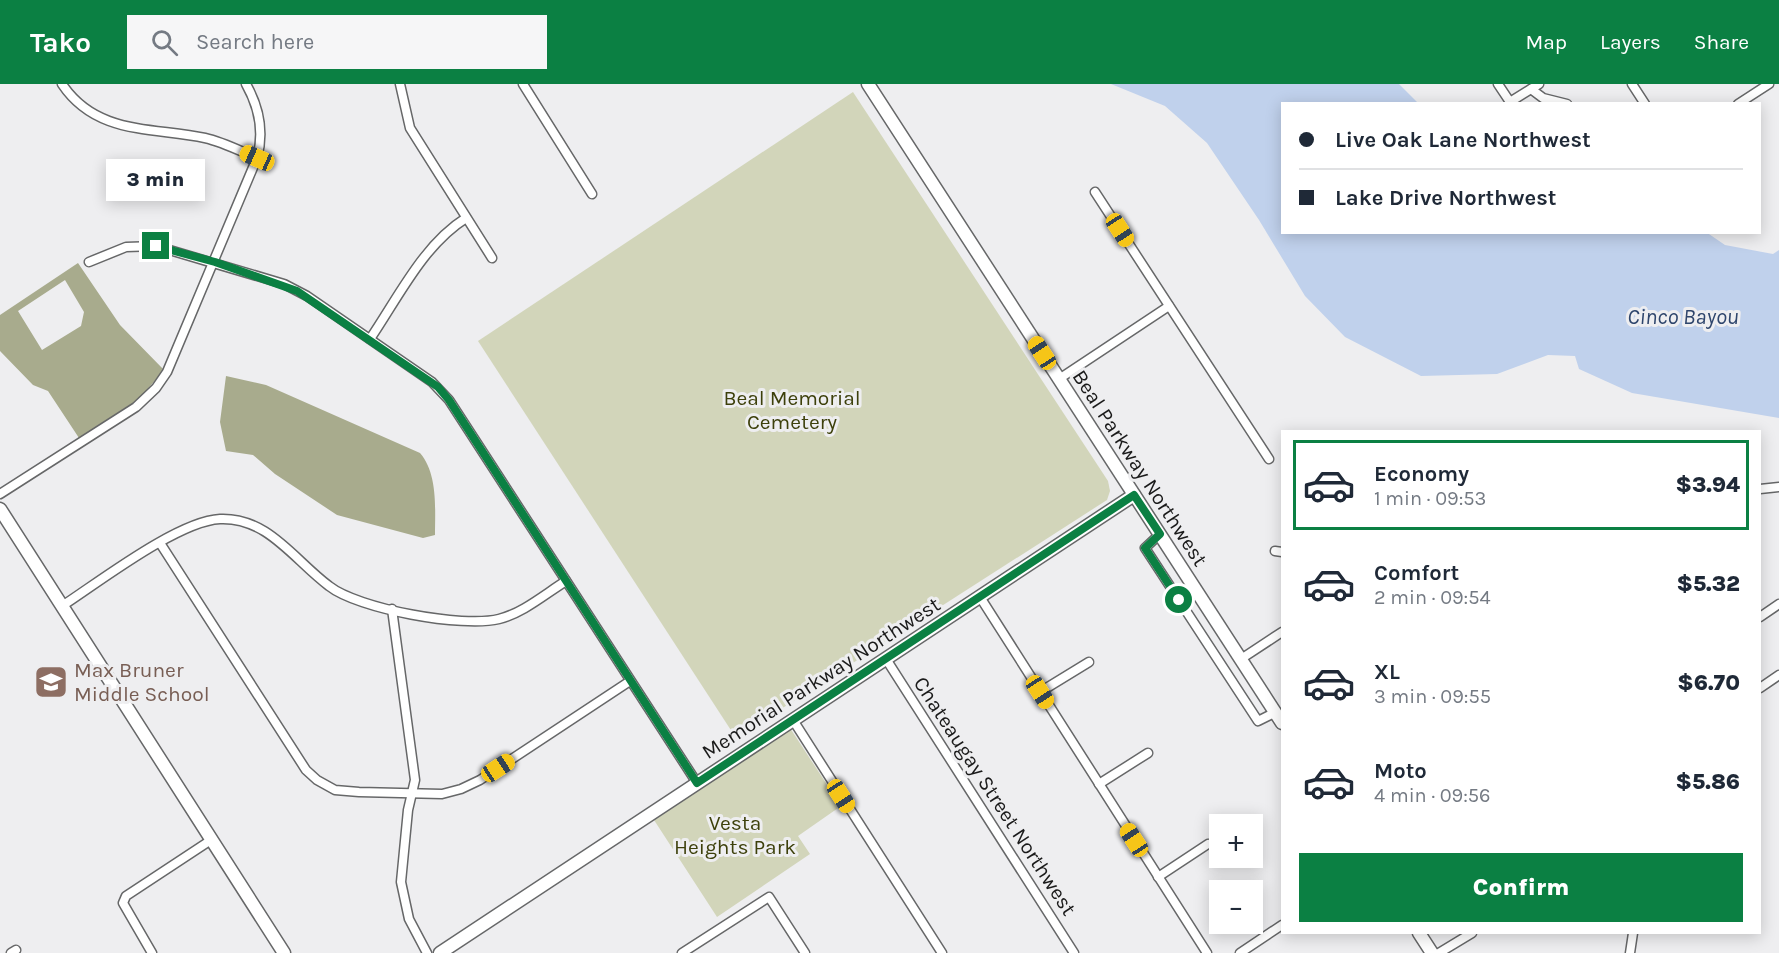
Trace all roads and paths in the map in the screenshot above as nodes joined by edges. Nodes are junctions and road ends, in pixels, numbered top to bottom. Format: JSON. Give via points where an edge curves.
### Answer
{"nodes":[{"id":1,"x":62,"y":84,"type":"edge"},
{"id":2,"x":246,"y":84,"type":"edge"},
{"id":3,"x":400,"y":84,"type":"edge"},
{"id":4,"x":523,"y":84,"type":"edge"},
{"id":5,"x":868,"y":84,"type":"edge"},
{"id":6,"x":1498,"y":84,"type":"edge"},
{"id":7,"x":1632,"y":84,"type":"edge"},
{"id":8,"x":1769,"y":84,"type":"edge"},
{"id":9,"x":1535,"y":87,"type":"edge"},
{"id":10,"x":1559,"y":102,"type":"edge"},
{"id":11,"x":1644,"y":102,"type":"edge"},
{"id":12,"x":1741,"y":102,"type":"edge"},
{"id":13,"x":257,"y":158,"type":"junction"},
{"id":14,"x":1095,"y":192,"type":"dead end"},
{"id":15,"x":592,"y":194,"type":"dead end"},
{"id":16,"x":466,"y":218,"type":"junction"},
{"id":17,"x":492,"y":258,"type":"dead end"},
{"id":18,"x":89,"y":262,"type":"dead end"},
{"id":19,"x":215,"y":262,"type":"junction"},
{"id":20,"x":1169,"y":306,"type":"junction"},
{"id":21,"x":370,"y":339,"type":"junction"},
{"id":22,"x":1059,"y":379,"type":"junction"},
{"id":23,"x":1269,"y":459,"type":"dead end"},
{"id":24,"x":1779,"y":488,"type":"edge"},
{"id":25,"x":1761,"y":489,"type":"edge"},
{"id":26,"x":0,"y":494,"type":"edge"},
{"id":27,"x":1134,"y":495,"type":"junction"},
{"id":28,"x":0,"y":509,"type":"edge"},
{"id":29,"x":1160,"y":534,"type":"junction"},
{"id":30,"x":160,"y":543,"type":"junction"},
{"id":31,"x":566,"y":581,"type":"junction"},
{"id":32,"x":980,"y":597,"type":"junction"},
{"id":33,"x":1779,"y":604,"type":"edge"},
{"id":34,"x":62,"y":606,"type":"junction"},
{"id":35,"x":392,"y":609,"type":"junction"},
{"id":36,"x":1761,"y":616,"type":"edge"},
{"id":37,"x":1281,"y":633,"type":"edge"},
{"id":38,"x":886,"y":659,"type":"junction"},
{"id":39,"x":1241,"y":659,"type":"junction"},
{"id":40,"x":1089,"y":662,"type":"dead end"},
{"id":41,"x":1779,"y":675,"type":"edge"},
{"id":42,"x":630,"y":681,"type":"junction"},
{"id":43,"x":1761,"y":687,"type":"edge"},
{"id":44,"x":1040,"y":692,"type":"junction"},
{"id":45,"x":1279,"y":718,"type":"edge"},
{"id":46,"x":793,"y":720,"type":"junction"},
{"id":47,"x":1148,"y":753,"type":"dead end"},
{"id":48,"x":697,"y":783,"type":"junction"},
{"id":49,"x":1099,"y":784,"type":"junction"},
{"id":50,"x":411,"y":794,"type":"junction"},
{"id":51,"x":211,"y":840,"type":"junction"},
{"id":52,"x":1208,"y":844,"type":"dead end"},
{"id":53,"x":1158,"y":876,"type":"junction"},
{"id":54,"x":1281,"y":926,"type":"edge"},
{"id":55,"x":1420,"y":934,"type":"edge"},
{"id":56,"x":1470,"y":934,"type":"edge"},
{"id":57,"x":1633,"y":934,"type":"edge"},
{"id":58,"x":152,"y":953,"type":"edge"},
{"id":59,"x":284,"y":953,"type":"edge"},
{"id":60,"x":428,"y":953,"type":"edge"},
{"id":61,"x":440,"y":953,"type":"edge"},
{"id":62,"x":682,"y":953,"type":"edge"},
{"id":63,"x":805,"y":953,"type":"edge"},
{"id":64,"x":942,"y":953,"type":"edge"},
{"id":65,"x":1074,"y":953,"type":"edge"},
{"id":66,"x":1207,"y":953,"type":"edge"},
{"id":67,"x":1240,"y":953,"type":"edge"},
{"id":68,"x":1432,"y":953,"type":"edge"},
{"id":69,"x":1439,"y":953,"type":"edge"},
{"id":70,"x":1630,"y":953,"type":"edge"}],
"edges":[{"from":1,"to":13,"type":"street","via":[[85,110],[118,126],[206,139]]},
{"from":2,"to":13,"type":"street","via":[[260,122]]},
{"from":3,"to":16,"type":"street","via":[[410,128]]},
{"from":4,"to":15,"type":"street"},
{"from":5,"to":22,"type":"street","name":"Beal Parkway Northwest"},
{"from":6,"to":9,"type":"street","via":[[1510,102]]},
{"from":7,"to":11,"type":"street"},
{"from":8,"to":12,"type":"street"},
{"from":9,"to":10,"type":"street","via":[[1543,98]]},
{"from":13,"to":19,"type":"street"},
{"from":14,"to":20,"type":"street"},
{"from":16,"to":17,"type":"street"},
{"from":16,"to":21,"type":"street","via":[[446,231],[432,248]]},
{"from":18,"to":19,"type":"street","via":[[113,250],[141,245],[171,248]]},
{"from":19,"to":21,"type":"street","via":[[297,291]]},
{"from":19,"to":26,"type":"street","via":[[173,361],[156,388],[136,407]]},
{"from":20,"to":22,"type":"street"},
{"from":20,"to":23,"type":"street"},
{"from":21,"to":31,"type":"street","via":[[432,382],[449,400]]},
{"from":22,"to":27,"type":"street","name":"Beal Parkway Northwest"},
{"from":24,"to":25,"type":"street"},
{"from":27,"to":29,"type":"street","name":"Beal Parkway Northwest"},
{"from":27,"to":32,"type":"street","name":"Memorial Parkway Northwest"},
{"from":28,"to":34,"type":"street"},
{"from":29,"to":39,"type":"street","name":"Beal Parkway Northwest"},
{"from":29,"to":45,"type":"street","via":[[1145,548],[1258,721]]},
{"from":30,"to":34,"type":"street"},
{"from":30,"to":35,"type":"street","via":[[184,528],[207,521],[244,522],[279,540],[337,591],[358,602]]},
{"from":30,"to":50,"type":"street","via":[[311,775],[335,790]]},
{"from":31,"to":35,"type":"street","via":[[518,612],[497,620],[471,622]]},
{"from":31,"to":42,"type":"street"},
{"from":32,"to":38,"type":"street","name":"Memorial Parkway Northwest"},
{"from":32,"to":44,"type":"street"},
{"from":33,"to":36,"type":"street"},
{"from":34,"to":51,"type":"street"},
{"from":35,"to":50,"type":"street","via":[[415,780]]},
{"from":37,"to":39,"type":"street"},
{"from":38,"to":46,"type":"street","name":"Memorial Parkway Northwest"},
{"from":38,"to":65,"type":"street","name":"Chateaugay Street Northwest"},
{"from":39,"to":45,"type":"street","name":"Beal Parkway Northwest"},
{"from":40,"to":44,"type":"street"},
{"from":41,"to":43,"type":"street"},
{"from":42,"to":48,"type":"street"},
{"from":42,"to":50,"type":"street","via":[[470,785],[442,794]]},
{"from":44,"to":49,"type":"street"},
{"from":46,"to":48,"type":"street","name":"Memorial Parkway Northwest"},
{"from":46,"to":64,"type":"street"},
{"from":47,"to":49,"type":"street"},
{"from":48,"to":61,"type":"street","name":"Memorial Parkway Northwest"},
{"from":49,"to":53,"type":"street"},
{"from":50,"to":60,"type":"street","via":[[401,882],[409,919]]},
{"from":51,"to":58,"type":"street","via":[[126,896],[126,912]]},
{"from":51,"to":59,"type":"street"},
{"from":52,"to":53,"type":"street"},
{"from":53,"to":66,"type":"street"},
{"from":54,"to":67,"type":"street"},
{"from":55,"to":68,"type":"street"},
{"from":56,"to":69,"type":"street"},
{"from":57,"to":70,"type":"street"},
{"from":62,"to":63,"type":"street","via":[[769,897]]}]}
